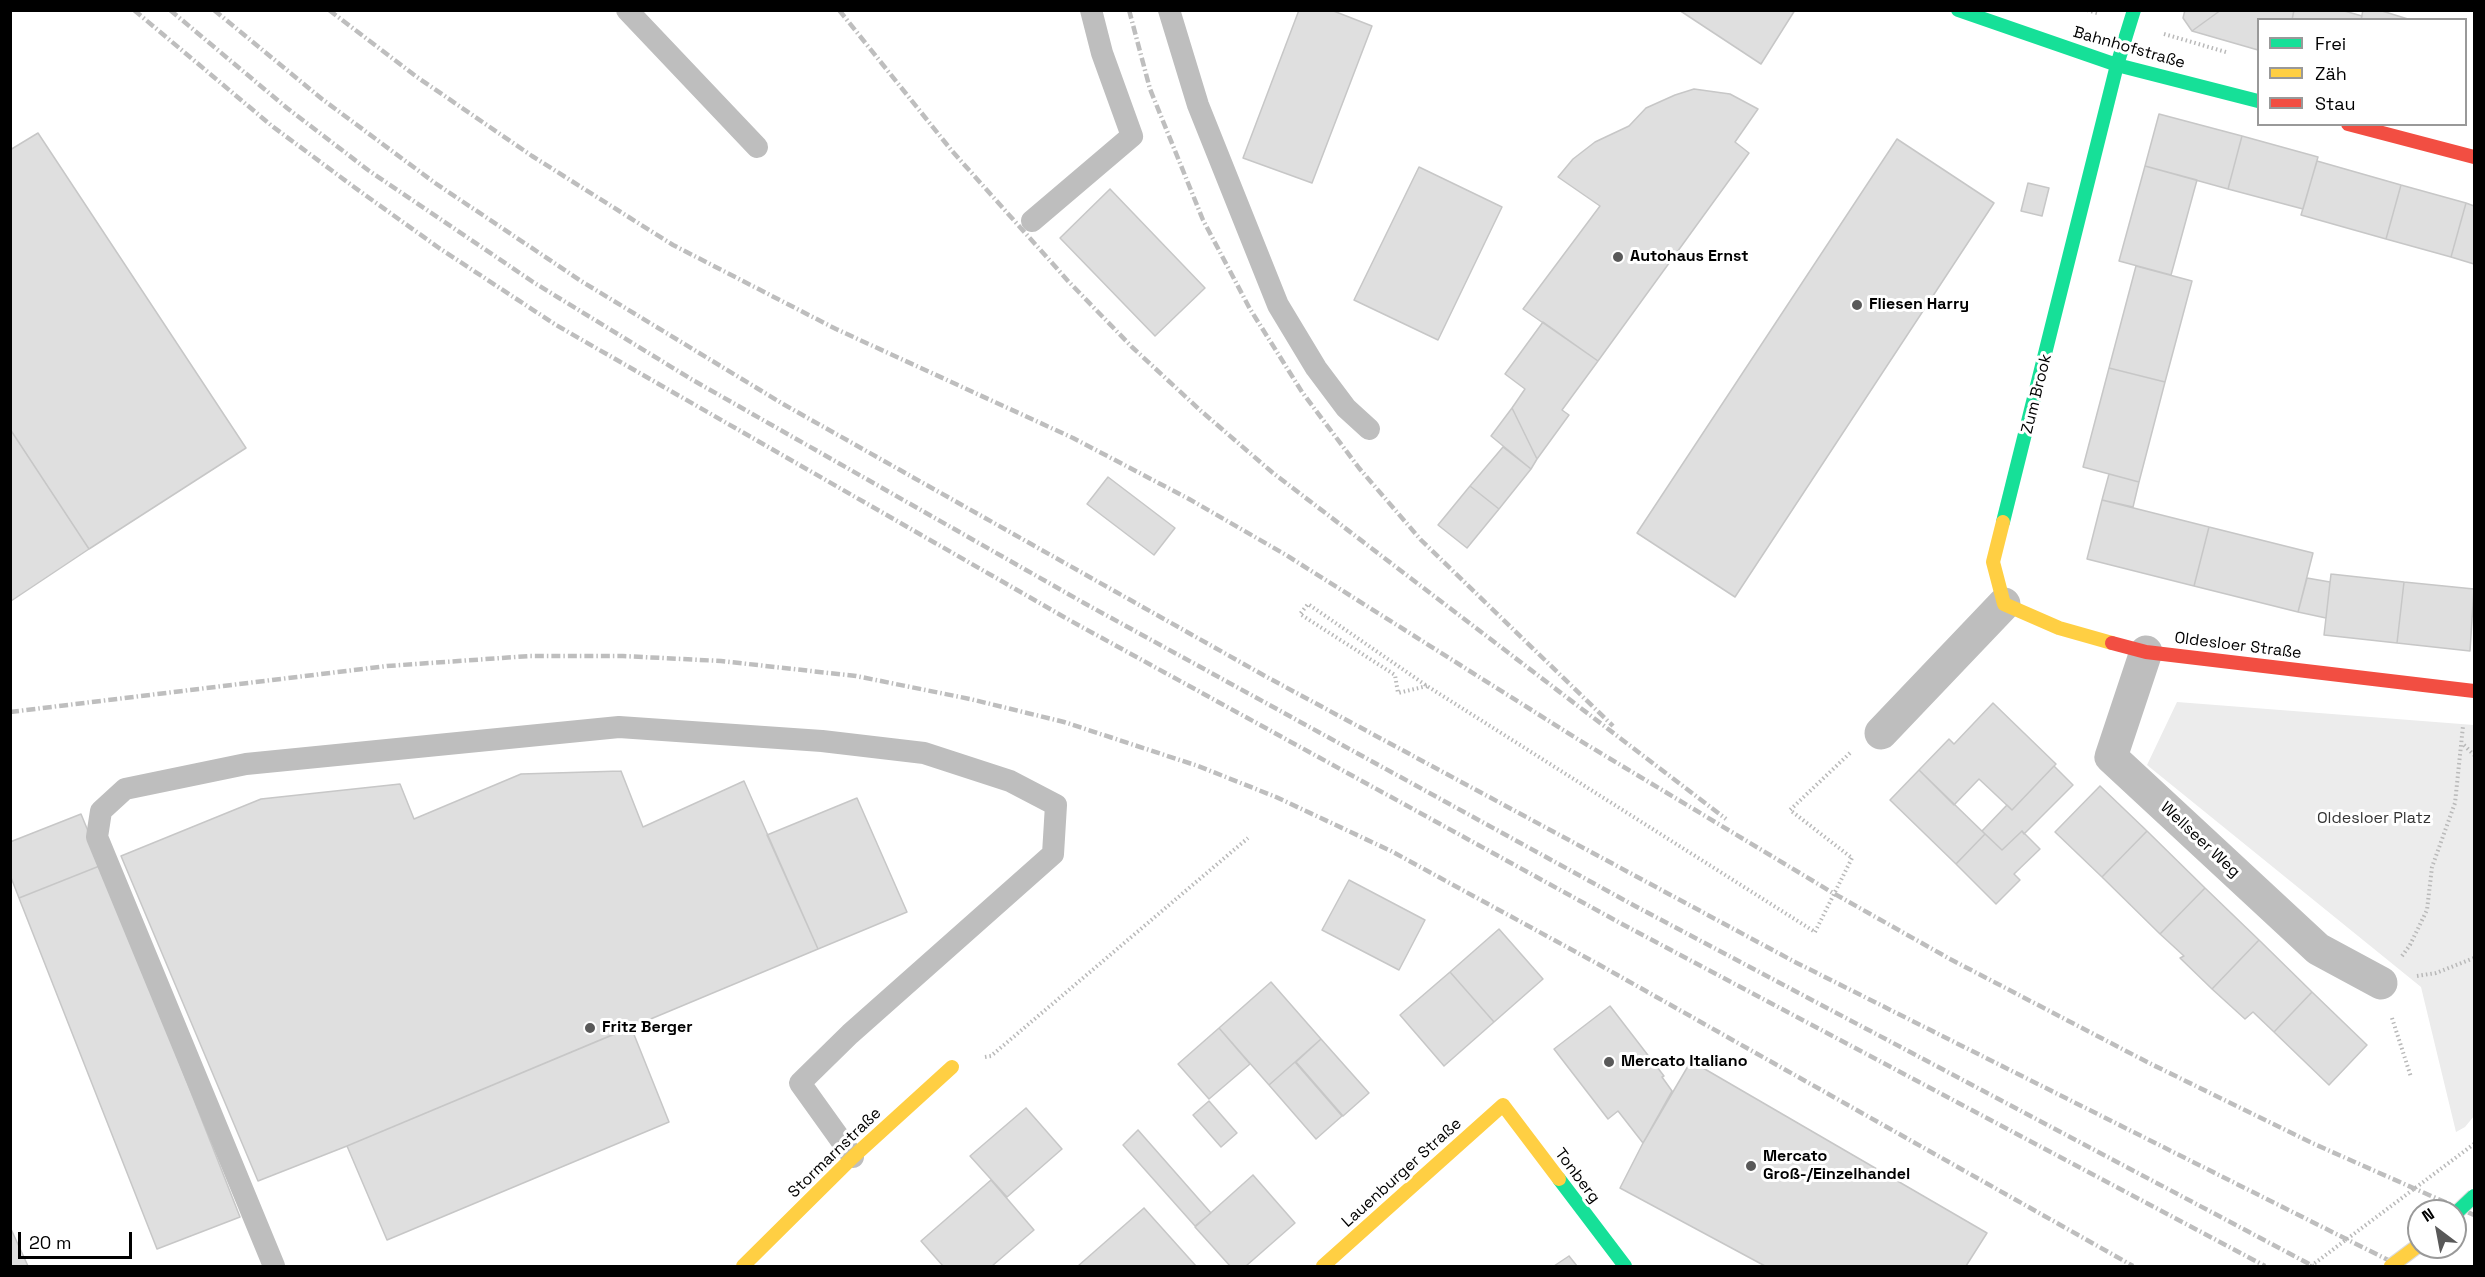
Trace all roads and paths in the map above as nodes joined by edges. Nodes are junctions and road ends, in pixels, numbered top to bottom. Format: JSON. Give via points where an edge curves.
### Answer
{"nodes":[{"id":1,"x":627,"y":10,"type":"edge"},
{"id":2,"x":1091,"y":10,"type":"edge"},
{"id":3,"x":1169,"y":10,"type":"edge"},
{"id":4,"x":1958,"y":10,"type":"edge"},
{"id":5,"x":2088,"y":10,"type":"edge"},
{"id":6,"x":2132,"y":17,"type":"edge"},
{"id":7,"x":2237,"y":56,"type":"dead end"},
{"id":8,"x":2117,"y":65,"type":"junction"},
{"id":9,"x":2257,"y":100,"type":"edge"},
{"id":10,"x":2355,"y":126,"type":"edge"},
{"id":11,"x":758,"y":147,"type":"dead end"},
{"id":12,"x":2475,"y":158,"type":"edge"},
{"id":13,"x":1032,"y":221,"type":"dead end"},
{"id":14,"x":1369,"y":429,"type":"dead end"},
{"id":15,"x":2004,"y":604,"type":"junction"},
{"id":16,"x":2146,"y":652,"type":"junction"},
{"id":17,"x":1427,"y":686,"type":"junction"},
{"id":18,"x":2468,"y":691,"type":"edge"},
{"id":19,"x":1881,"y":733,"type":"dead end"},
{"id":20,"x":2463,"y":744,"type":"junction"},
{"id":21,"x":2475,"y":755,"type":"edge"},
{"id":22,"x":1843,"y":757,"type":"dead end"},
{"id":23,"x":1248,"y":838,"type":"dead end"},
{"id":24,"x":2475,"y":958,"type":"edge"},
{"id":25,"x":2381,"y":983,"type":"junction"},
{"id":26,"x":952,"y":1067,"type":"joint"},
{"id":27,"x":2411,"y":1077,"type":"dead end"},
{"id":28,"x":1503,"y":1105,"type":"joint"},
{"id":29,"x":2475,"y":1144,"type":"edge"},
{"id":30,"x":853,"y":1157,"type":"junction"},
{"id":31,"x":2407,"y":1254,"type":"edge"},
{"id":32,"x":274,"y":1266,"type":"edge"},
{"id":33,"x":743,"y":1266,"type":"edge"},
{"id":34,"x":1323,"y":1266,"type":"edge"},
{"id":35,"x":1625,"y":1266,"type":"edge"},
{"id":36,"x":2311,"y":1266,"type":"edge"},
{"id":37,"x":2391,"y":1266,"type":"edge"}],
"edges":[{"from":1,"to":11,"type":"lane"},
{"from":2,"to":13,"type":"lane","via":[[1131,136]]},
{"from":3,"to":14,"type":"lane","via":[[1198,105],[1278,305],[1316,368],[1346,408]]},
{"from":4,"to":8,"type":"main road","name":"Bahnhofstraße"},
{"from":5,"to":6,"type":"path"},
{"from":6,"to":7,"type":"path"},
{"from":6,"to":8,"type":"main road","name":"Zum Brook"},
{"from":8,"to":9,"type":"main road","name":"Bahnhofstraße"},
{"from":8,"to":15,"type":"main road","name":"Zum Brook","via":[[1994,562]]},
{"from":10,"to":12,"type":"main road"},
{"from":15,"to":16,"type":"main road","name":"Oldesloer Straße","via":[[2058,628]]},
{"from":15,"to":19,"type":"street"},
{"from":16,"to":18,"type":"main road","name":"Oldesloer Straße"},
{"from":16,"to":25,"type":"street","name":"Wellseer Weg","via":[[2111,757],[2318,949]]},
{"from":17,"to":17,"type":"path","via":[[1308,604],[1300,614],[1395,675],[1398,693]]},
{"from":17,"to":22,"type":"path","bridge":true,"via":[[1815,932],[1852,858],[1790,810]]},
{"from":18,"to":20,"type":"path"},
{"from":20,"to":21,"type":"path"},
{"from":20,"to":25,"type":"path","via":[[2455,803],[2432,867],[2427,910],[2410,945]]},
{"from":23,"to":26,"type":"path","via":[[991,1056]]},
{"from":24,"to":25,"type":"path","via":[[2436,973]]},
{"from":25,"to":27,"type":"path"},
{"from":26,"to":30,"type":"main road","name":"Stormarnstraße"},
{"from":28,"to":34,"type":"main road","name":"Lauenburger Straße"},
{"from":28,"to":35,"type":"main road","name":"Tonberg"},
{"from":29,"to":36,"type":"path","bridge":true},
{"from":30,"to":32,"type":"lane","via":[[800,1083],[849,1034],[1053,854],[1056,805],[1010,781],[924,753],[822,741],[619,727],[246,764],[125,789],[101,811],[97,837]]},
{"from":30,"to":33,"type":"main road","name":"Stormarnstraße"},
{"from":31,"to":37,"type":"main road","bridge":true}]}
